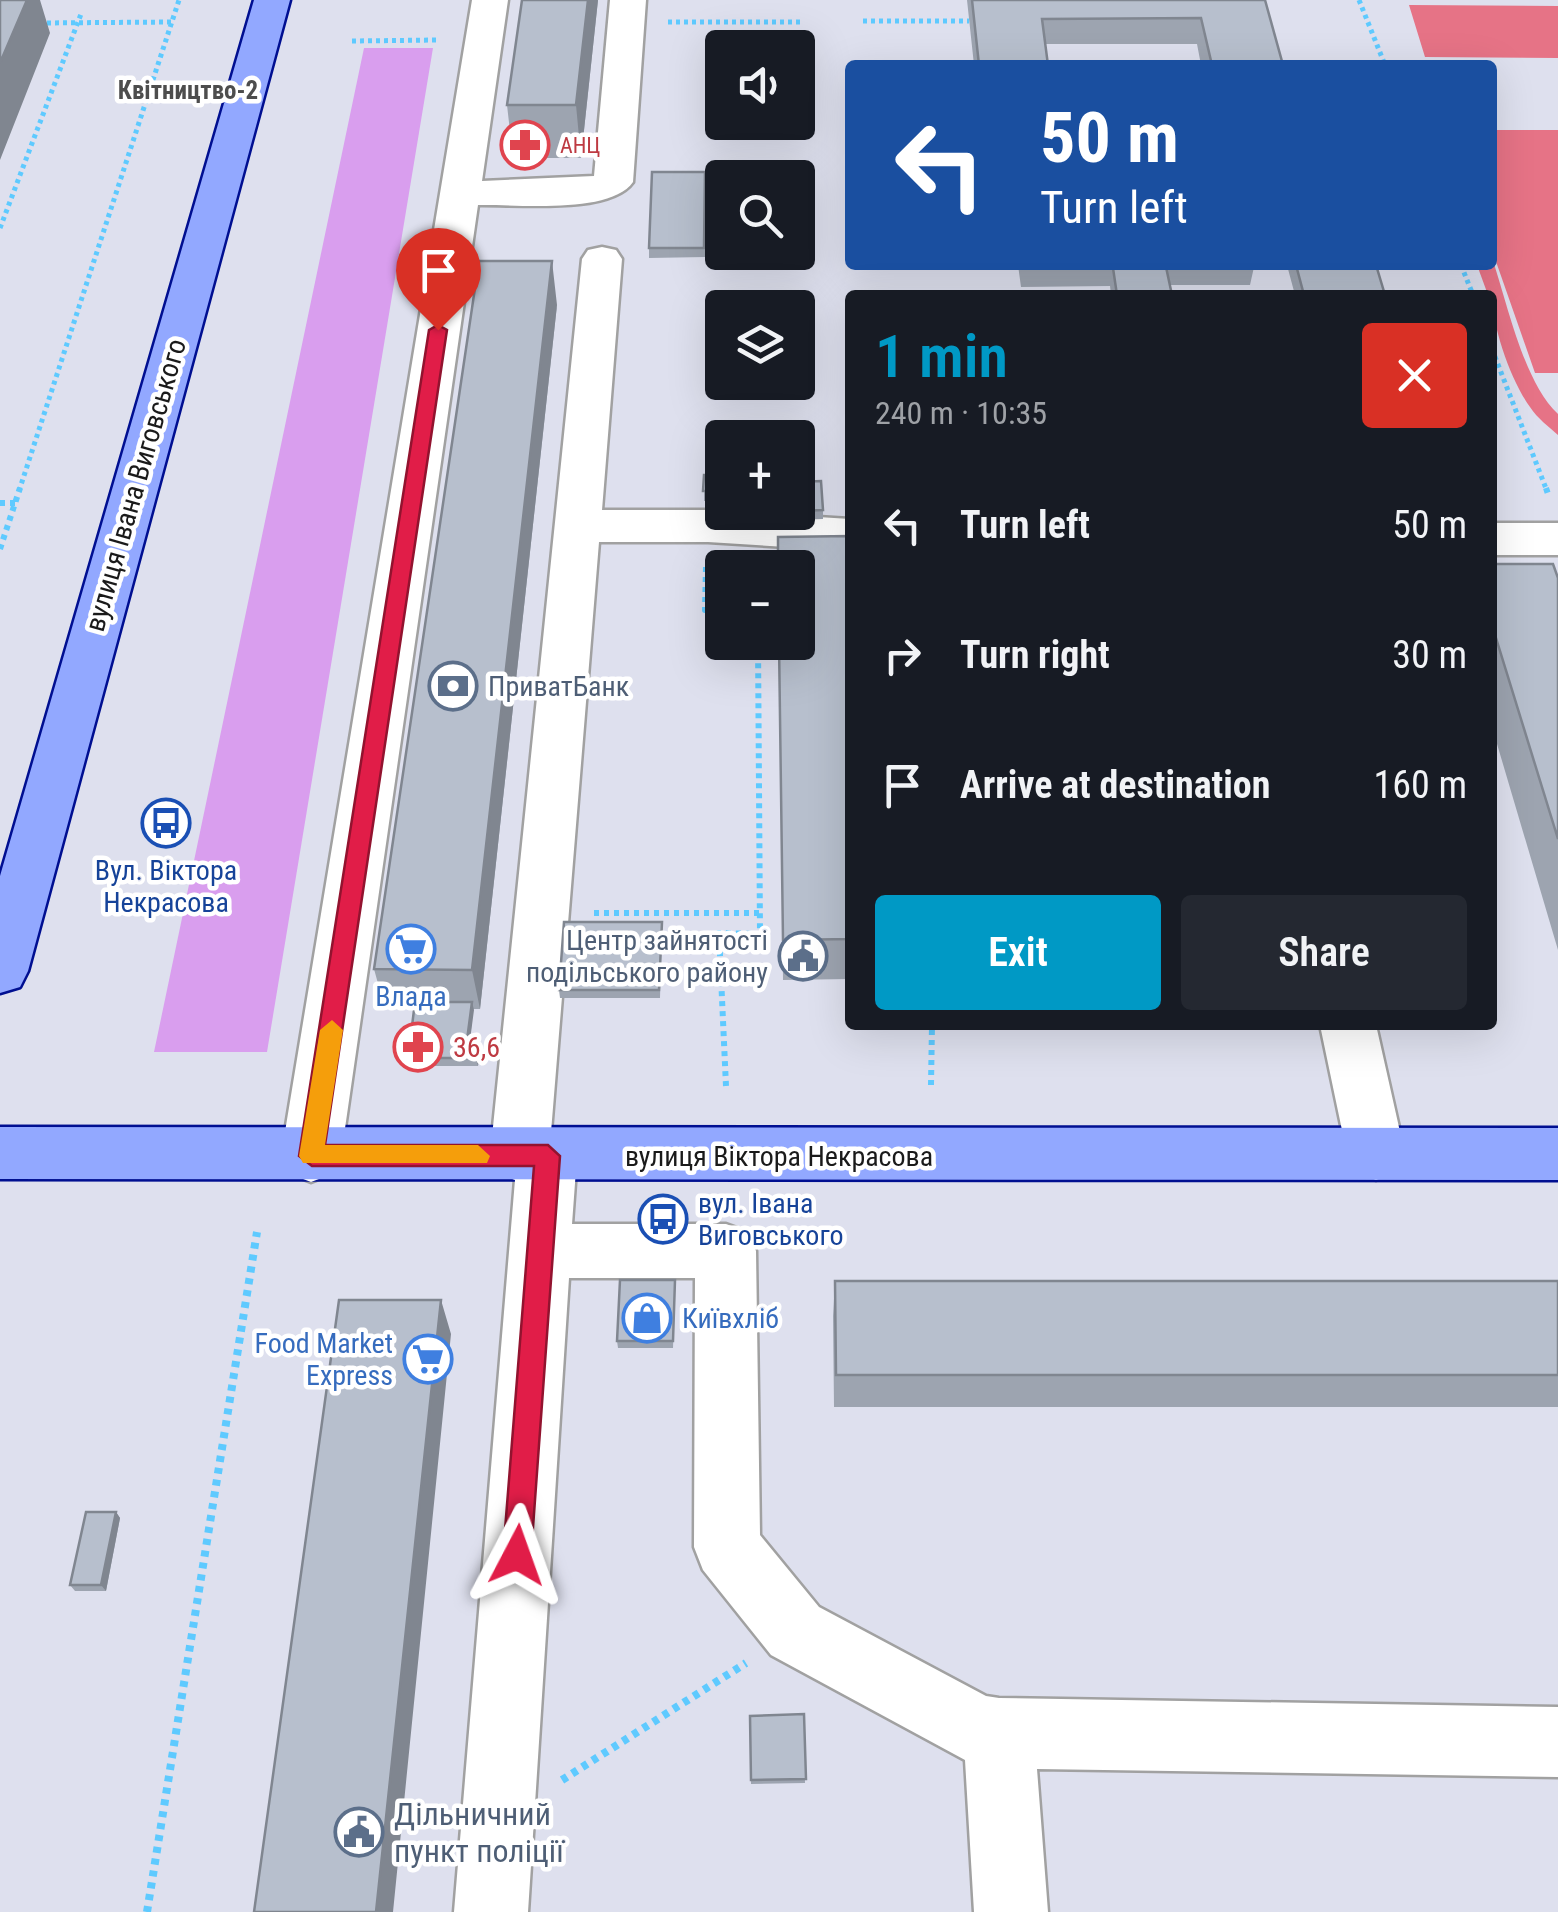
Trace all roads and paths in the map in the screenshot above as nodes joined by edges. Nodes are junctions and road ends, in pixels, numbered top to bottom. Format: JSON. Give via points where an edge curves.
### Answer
{"nodes":[{"id":1,"x":179,"y":0,"type":"edge"},
{"id":2,"x":272,"y":0,"type":"edge"},
{"id":3,"x":1360,"y":0,"type":"edge"},
{"id":4,"x":627,"y":11,"type":"edge"},
{"id":5,"x":81,"y":14,"type":"dead end"},
{"id":6,"x":487,"y":20,"type":"edge"},
{"id":7,"x":863,"y":21,"type":"dead end"},
{"id":8,"x":969,"y":21,"type":"edge"},
{"id":9,"x":39,"y":22,"type":"dead end"},
{"id":10,"x":78,"y":22,"type":"junction"},
{"id":11,"x":172,"y":22,"type":"junction"},
{"id":12,"x":800,"y":22,"type":"dead end"},
{"id":13,"x":352,"y":41,"type":"dead end"},
{"id":14,"x":1383,"y":60,"type":"edge"},
{"id":15,"x":460,"y":193,"type":"junction"},
{"id":16,"x":0,"y":228,"type":"edge"},
{"id":17,"x":588,"y":281,"type":"dead end"},
{"id":18,"x":1497,"y":361,"type":"edge"},
{"id":19,"x":0,"y":503,"type":"edge"},
{"id":20,"x":15,"y":503,"type":"junction"},
{"id":21,"x":1558,"y":509,"type":"edge"},
{"id":22,"x":578,"y":526,"type":"junction"},
{"id":23,"x":705,"y":526,"type":"edge"},
{"id":24,"x":815,"y":529,"type":"edge"},
{"id":25,"x":845,"y":534,"type":"edge"},
{"id":26,"x":1497,"y":539,"type":"edge"},
{"id":27,"x":1558,"y":539,"type":"edge"},
{"id":28,"x":0,"y":549,"type":"edge"},
{"id":29,"x":758,"y":660,"type":"edge"},
{"id":30,"x":542,"y":913,"type":"junction"},
{"id":31,"x":760,"y":914,"type":"junction"},
{"id":32,"x":0,"y":971,"type":"edge"},
{"id":33,"x":932,"y":1030,"type":"edge"},
{"id":34,"x":1349,"y":1030,"type":"edge"},
{"id":35,"x":931,"y":1085,"type":"dead end"},
{"id":36,"x":726,"y":1086,"type":"dead end"},
{"id":37,"x":0,"y":1153,"type":"edge"},
{"id":38,"x":1376,"y":1154,"type":"junction"},
{"id":39,"x":1558,"y":1154,"type":"edge"},
{"id":40,"x":312,"y":1156,"type":"junction"},
{"id":41,"x":534,"y":1156,"type":"junction"},
{"id":42,"x":258,"y":1232,"type":"dead end"},
{"id":43,"x":539,"y":1251,"type":"junction"},
{"id":44,"x":795,"y":1631,"type":"junction"},
{"id":45,"x":999,"y":1734,"type":"junction"},
{"id":46,"x":1557,"y":1744,"type":"edge"},
{"id":47,"x":498,"y":1821,"type":"junction"},
{"id":48,"x":148,"y":1912,"type":"edge"},
{"id":49,"x":491,"y":1912,"type":"edge"},
{"id":50,"x":1010,"y":1912,"type":"edge"}],
"edges":[{"from":1,"to":11,"type":"path"},
{"from":2,"to":32,"type":"main road","name":"вулиця Івана Виговського"},
{"from":3,"to":14,"type":"path"},
{"from":4,"to":12,"type":"path"},
{"from":4,"to":15,"type":"lane","via":[[613,182],[594,191]]},
{"from":5,"to":10,"type":"path"},
{"from":6,"to":13,"type":"path"},
{"from":6,"to":15,"type":"lane"},
{"from":7,"to":8,"type":"path"},
{"from":9,"to":10,"type":"path"},
{"from":10,"to":11,"type":"path"},
{"from":10,"to":16,"type":"path"},
{"from":11,"to":20,"type":"path"},
{"from":15,"to":40,"type":"lane","via":[[463,292]]},
{"from":17,"to":22,"type":"lane"},
{"from":18,"to":21,"type":"path"},
{"from":19,"to":20,"type":"path"},
{"from":20,"to":28,"type":"path"},
{"from":22,"to":23,"type":"lane"},
{"from":22,"to":30,"type":"lane"},
{"from":24,"to":25,"type":"lane"},
{"from":26,"to":27,"type":"lane"},
{"from":29,"to":31,"type":"path"},
{"from":30,"to":31,"type":"path"},
{"from":30,"to":41,"type":"lane"},
{"from":31,"to":36,"type":"path","via":[[760,934],[719,934]]},
{"from":33,"to":35,"type":"path"},
{"from":34,"to":38,"type":"lane"},
{"from":37,"to":40,"type":"main road","name":"вулиця Віктора Некрасова"},
{"from":38,"to":39,"type":"main road","name":"вулиця Віктора Некрасова"},
{"from":38,"to":41,"type":"main road","name":"вулиця Віктора Некрасова"},
{"from":40,"to":41,"type":"main road","name":"вулиця Віктора Некрасова"},
{"from":41,"to":43,"type":"lane"},
{"from":42,"to":48,"type":"path"},
{"from":43,"to":44,"type":"lane","via":[[726,1251],[727,1546]]},
{"from":43,"to":47,"type":"lane"},
{"from":44,"to":45,"type":"lane","via":[[978,1730]]},
{"from":44,"to":47,"type":"path"},
{"from":45,"to":46,"type":"lane"},
{"from":45,"to":50,"type":"lane"},
{"from":47,"to":49,"type":"lane"}]}
